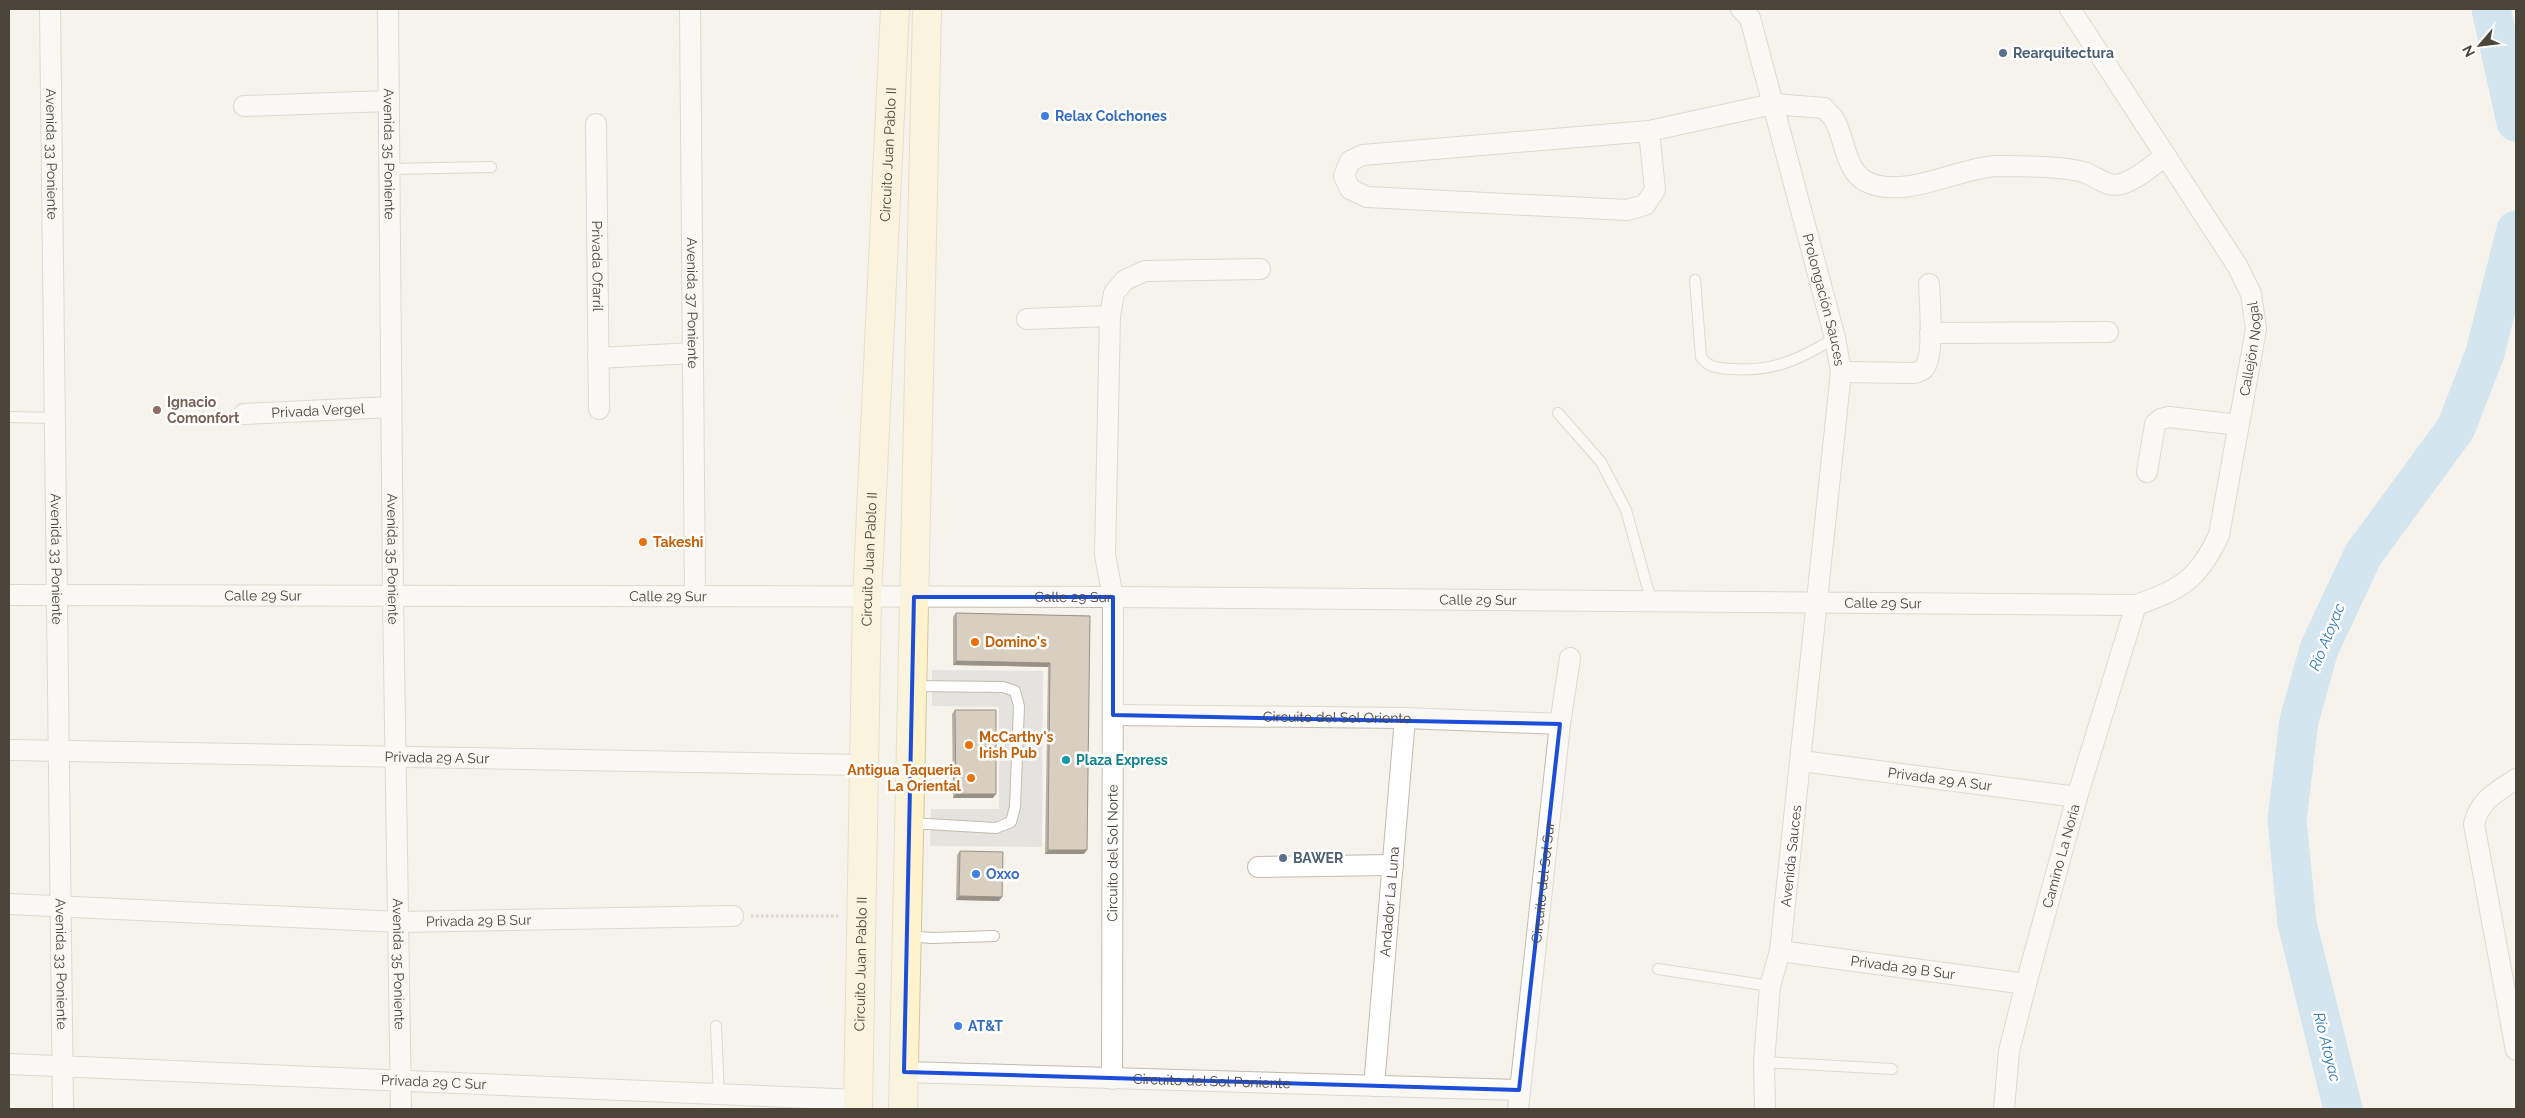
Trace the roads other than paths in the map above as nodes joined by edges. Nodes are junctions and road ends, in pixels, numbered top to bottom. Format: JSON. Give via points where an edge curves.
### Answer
{"nodes":[{"id":1,"x":50,"y":9,"type":"edge"},
{"id":2,"x":388,"y":9,"type":"edge"},
{"id":3,"x":690,"y":9,"type":"edge"},
{"id":4,"x":895,"y":9,"type":"edge"},
{"id":5,"x":927,"y":9,"type":"edge"},
{"id":6,"x":1741,"y":9,"type":"edge"},
{"id":7,"x":2070,"y":9,"type":"edge"},
{"id":8,"x":388,"y":101,"type":"junction"},
{"id":9,"x":1773,"y":104,"type":"junction"},
{"id":10,"x":244,"y":106,"type":"dead end"},
{"id":11,"x":596,"y":124,"type":"dead end"},
{"id":12,"x":1649,"y":131,"type":"junction"},
{"id":13,"x":2166,"y":156,"type":"junction"},
{"id":14,"x":491,"y":167,"type":"dead end"},
{"id":15,"x":389,"y":169,"type":"junction"},
{"id":16,"x":1260,"y":269,"type":"dead end"},
{"id":17,"x":1695,"y":280,"type":"dead end"},
{"id":18,"x":1930,"y":284,"type":"dead end"},
{"id":19,"x":1110,"y":316,"type":"junction"},
{"id":20,"x":1027,"y":319,"type":"dead end"},
{"id":21,"x":2108,"y":332,"type":"dead end"},
{"id":22,"x":1930,"y":333,"type":"junction"},
{"id":23,"x":1835,"y":338,"type":"junction"},
{"id":24,"x":693,"y":353,"type":"junction"},
{"id":25,"x":598,"y":358,"type":"junction"},
{"id":26,"x":1841,"y":372,"type":"junction"},
{"id":27,"x":391,"y":407,"type":"junction"},
{"id":28,"x":599,"y":409,"type":"dead end"},
{"id":29,"x":1558,"y":413,"type":"dead end"},
{"id":30,"x":244,"y":414,"type":"dead end"},
{"id":31,"x":9,"y":417,"type":"edge"},
{"id":32,"x":55,"y":418,"type":"junction"},
{"id":33,"x":2234,"y":424,"type":"junction"},
{"id":34,"x":2147,"y":472,"type":"dead end"},
{"id":35,"x":9,"y":595,"type":"edge"},
{"id":36,"x":57,"y":595,"type":"junction"},
{"id":37,"x":393,"y":596,"type":"junction"},
{"id":38,"x":695,"y":596,"type":"junction"},
{"id":39,"x":867,"y":597,"type":"junction"},
{"id":40,"x":914,"y":597,"type":"junction"},
{"id":41,"x":1113,"y":597,"type":"junction"},
{"id":42,"x":1651,"y":600,"type":"junction"},
{"id":43,"x":1818,"y":601,"type":"junction"},
{"id":44,"x":2136,"y":606,"type":"junction"},
{"id":45,"x":1570,"y":658,"type":"dead end"},
{"id":46,"x":912,"y":686,"type":"junction"},
{"id":47,"x":1113,"y":715,"type":"junction"},
{"id":48,"x":1405,"y":718,"type":"junction"},
{"id":49,"x":1560,"y":724,"type":"junction"},
{"id":50,"x":9,"y":750,"type":"edge"},
{"id":51,"x":59,"y":751,"type":"junction"},
{"id":52,"x":395,"y":757,"type":"junction"},
{"id":53,"x":1802,"y":761,"type":"junction"},
{"id":54,"x":864,"y":765,"type":"junction"},
{"id":55,"x":2516,"y":779,"type":"edge"},
{"id":56,"x":2077,"y":796,"type":"junction"},
{"id":57,"x":909,"y":823,"type":"junction"},
{"id":58,"x":1393,"y":864,"type":"junction"},
{"id":59,"x":1258,"y":867,"type":"dead end"},
{"id":60,"x":9,"y":904,"type":"edge"},
{"id":61,"x":61,"y":904,"type":"junction"},
{"id":62,"x":733,"y":916,"type":"road end"},
{"id":63,"x":399,"y":922,"type":"junction"},
{"id":64,"x":907,"y":936,"type":"junction"},
{"id":65,"x":994,"y":936,"type":"dead end"},
{"id":66,"x":1780,"y":951,"type":"junction"},
{"id":67,"x":1658,"y":970,"type":"dead end"},
{"id":68,"x":2026,"y":984,"type":"junction"},
{"id":69,"x":1770,"y":986,"type":"junction"},
{"id":70,"x":2514,"y":1020,"type":"edge"},
{"id":71,"x":716,"y":1026,"type":"dead end"},
{"id":72,"x":2516,"y":1050,"type":"edge"},
{"id":73,"x":1764,"y":1062,"type":"junction"},
{"id":74,"x":9,"y":1064,"type":"edge"},
{"id":75,"x":63,"y":1066,"type":"junction"},
{"id":76,"x":1892,"y":1068,"type":"dead end"},
{"id":77,"x":904,"y":1072,"type":"junction"},
{"id":78,"x":1112,"y":1079,"type":"junction"},
{"id":79,"x":401,"y":1081,"type":"junction"},
{"id":80,"x":1374,"y":1086,"type":"junction"},
{"id":81,"x":719,"y":1095,"type":"junction"},
{"id":82,"x":1518,"y":1100,"type":"edge"},
{"id":83,"x":858,"y":1105,"type":"edge"},
{"id":84,"x":63,"y":1109,"type":"edge"},
{"id":85,"x":401,"y":1109,"type":"edge"},
{"id":86,"x":903,"y":1109,"type":"edge"},
{"id":87,"x":1765,"y":1109,"type":"edge"},
{"id":88,"x":2004,"y":1109,"type":"edge"}],
"edges":[{"from":1,"to":32,"type":"street","name":"Avenida 33 Poniente"},
{"from":2,"to":8,"type":"street","name":"Avenida 35 Poniente"},
{"from":3,"to":24,"type":"street","name":"Avenida 37 Poniente"},
{"from":4,"to":39,"type":"main road","name":"Circuito Juan Pablo II"},
{"from":5,"to":40,"type":"main road"},
{"from":6,"to":9,"type":"street","name":"Prolongación Sauces","via":[[1750,18]]},
{"from":7,"to":13,"type":"street","name":"Callejón Nogal"},
{"from":8,"to":10,"type":"street"},
{"from":8,"to":15,"type":"street","name":"Avenida 35 Poniente"},
{"from":9,"to":12,"type":"street"},
{"from":9,"to":13,"type":"street","via":[[1824,108],[1836,121],[1852,166],[1866,182],[1887,186],[1915,184],[1998,166],[2085,172],[2109,184],[2120,185]]},
{"from":9,"to":23,"type":"street","name":"Prolongación Sauces"},
{"from":11,"to":25,"type":"street","name":"Privada Ofarril"},
{"from":12,"to":12,"type":"street","via":[[1363,155],[1350,161],[1344,176],[1350,189],[1367,197],[1627,210],[1645,206],[1655,190]]},
{"from":13,"to":33,"type":"street","name":"Callejón Nogal","via":[[2233,258],[2251,294],[2256,329]]},
{"from":14,"to":15,"type":"lane"},
{"from":15,"to":27,"type":"street","name":"Avenida 35 Poniente"},
{"from":16,"to":19,"type":"street","name":"Circuito del Sol Norte","via":[[1145,271],[1125,280],[1114,293]]},
{"from":17,"to":23,"type":"lane","via":[[1701,357],[1714,368],[1749,370],[1776,367],[1808,355]]},
{"from":18,"to":22,"type":"street"},
{"from":19,"to":20,"type":"street"},
{"from":19,"to":41,"type":"street","name":"Circuito del Sol Norte","via":[[1106,555]]},
{"from":21,"to":22,"type":"street"},
{"from":22,"to":26,"type":"street","via":[[1928,361],[1924,370],[1915,373]]},
{"from":23,"to":26,"type":"street","name":"Prolongación Sauces"},
{"from":24,"to":25,"type":"street"},
{"from":24,"to":38,"type":"street","name":"Avenida 37 Poniente"},
{"from":25,"to":28,"type":"street","name":"Privada Ofarril"},
{"from":26,"to":43,"type":"street","name":"Prolongación Sauces"},
{"from":27,"to":30,"type":"street","name":"Privada Vergel"},
{"from":27,"to":37,"type":"street","name":"Avenida 35 Poniente"},
{"from":29,"to":42,"type":"lane","via":[[1601,462],[1626,510]]},
{"from":31,"to":32,"type":"lane"},
{"from":32,"to":36,"type":"street","name":"Avenida 33 Poniente"},
{"from":33,"to":34,"type":"street","via":[[2161,418],[2155,424]]},
{"from":33,"to":44,"type":"street","name":"Callejón Nogal","via":[[2219,535],[2208,558],[2192,578],[2169,594]]},
{"from":35,"to":36,"type":"street","name":"Calle 29 Sur"},
{"from":36,"to":37,"type":"street","name":"Calle 29 Sur"},
{"from":36,"to":51,"type":"street","name":"Avenida 33 Poniente"},
{"from":37,"to":38,"type":"street","name":"Calle 29 Sur"},
{"from":37,"to":52,"type":"street","name":"Avenida 35 Poniente"},
{"from":38,"to":39,"type":"street","name":"Calle 29 Sur"},
{"from":39,"to":40,"type":"street","name":"Calle 29 Sur"},
{"from":39,"to":54,"type":"main road","name":"Circuito Juan Pablo II"},
{"from":40,"to":41,"type":"street","name":"Calle 29 Sur"},
{"from":40,"to":46,"type":"main road"},
{"from":41,"to":42,"type":"street","name":"Calle 29 Sur"},
{"from":41,"to":47,"type":"street","name":"Circuito del Sol Norte"},
{"from":42,"to":43,"type":"street","name":"Calle 29 Sur"},
{"from":43,"to":44,"type":"street","name":"Calle 29 Sur"},
{"from":43,"to":53,"type":"street","name":"Avenida Sauces"},
{"from":44,"to":56,"type":"street","name":"Camino La Noria"},
{"from":45,"to":49,"type":"street","name":"Circuito del Sol Sur"},
{"from":46,"to":57,"type":"main road"},
{"from":46,"to":57,"type":"lane","via":[[1003,687],[1015,691],[1019,706],[1015,807],[1011,822],[996,828]]},
{"from":47,"to":48,"type":"street","name":"Circuito del Sol Oriente"},
{"from":47,"to":78,"type":"street","name":"Circuito del Sol Norte"},
{"from":48,"to":49,"type":"street","name":"Circuito del Sol Oriente"},
{"from":48,"to":58,"type":"street","name":"Andador La Luna"},
{"from":49,"to":82,"type":"street","name":"Circuito del Sol Sur"},
{"from":50,"to":51,"type":"street","name":"Privada 29 A Sur"},
{"from":51,"to":52,"type":"street","name":"Privada 29 A Sur"},
{"from":51,"to":61,"type":"street","name":"Avenida 33 Poniente"},
{"from":52,"to":54,"type":"street","name":"Privada 29 A Sur"},
{"from":52,"to":63,"type":"street","name":"Avenida 35 Poniente"},
{"from":53,"to":56,"type":"street","name":"Privada 29 A Sur"},
{"from":53,"to":66,"type":"street","name":"Avenida Sauces"},
{"from":54,"to":83,"type":"main road","name":"Circuito Juan Pablo II"},
{"from":55,"to":70,"type":"street","via":[[2478,809],[2474,824]]},
{"from":56,"to":68,"type":"street","name":"Camino La Noria"},
{"from":57,"to":64,"type":"main road"},
{"from":58,"to":59,"type":"street"},
{"from":58,"to":80,"type":"street","name":"Andador La Luna"},
{"from":60,"to":61,"type":"street","name":"Privada 29 B Sur"},
{"from":61,"to":63,"type":"street","name":"Privada 29 B Sur"},
{"from":61,"to":75,"type":"street","name":"Avenida 33 Poniente"},
{"from":62,"to":63,"type":"street","name":"Privada 29 B Sur"},
{"from":63,"to":79,"type":"street","name":"Avenida 35 Poniente"},
{"from":64,"to":65,"type":"lane"},
{"from":64,"to":77,"type":"main road"},
{"from":66,"to":68,"type":"street","name":"Privada 29 B Sur"},
{"from":66,"to":69,"type":"street","name":"Avenida Sauces"},
{"from":67,"to":69,"type":"lane"},
{"from":68,"to":88,"type":"street","name":"Camino La Noria","via":[[2009,1051]]},
{"from":69,"to":73,"type":"street","name":"Avenida Sauces"},
{"from":70,"to":72,"type":"street"},
{"from":71,"to":81,"type":"lane"},
{"from":73,"to":76,"type":"lane"},
{"from":73,"to":87,"type":"street","name":"Avenida Sauces"},
{"from":74,"to":75,"type":"street","name":"Privada 29 C Sur"},
{"from":75,"to":79,"type":"street","name":"Privada 29 C Sur"},
{"from":75,"to":84,"type":"street","name":"Avenida 33 Poniente"},
{"from":77,"to":78,"type":"street","name":"Circuito del Sol Poniente"},
{"from":77,"to":86,"type":"main road"},
{"from":78,"to":80,"type":"street","name":"Circuito del Sol Poniente"},
{"from":79,"to":81,"type":"street","name":"Privada 29 C Sur"},
{"from":79,"to":85,"type":"street","name":"Avenida 35 Poniente"},
{"from":80,"to":82,"type":"street","name":"Circuito del Sol Poniente"},
{"from":81,"to":83,"type":"street","name":"Privada 29 C Sur"}]}
